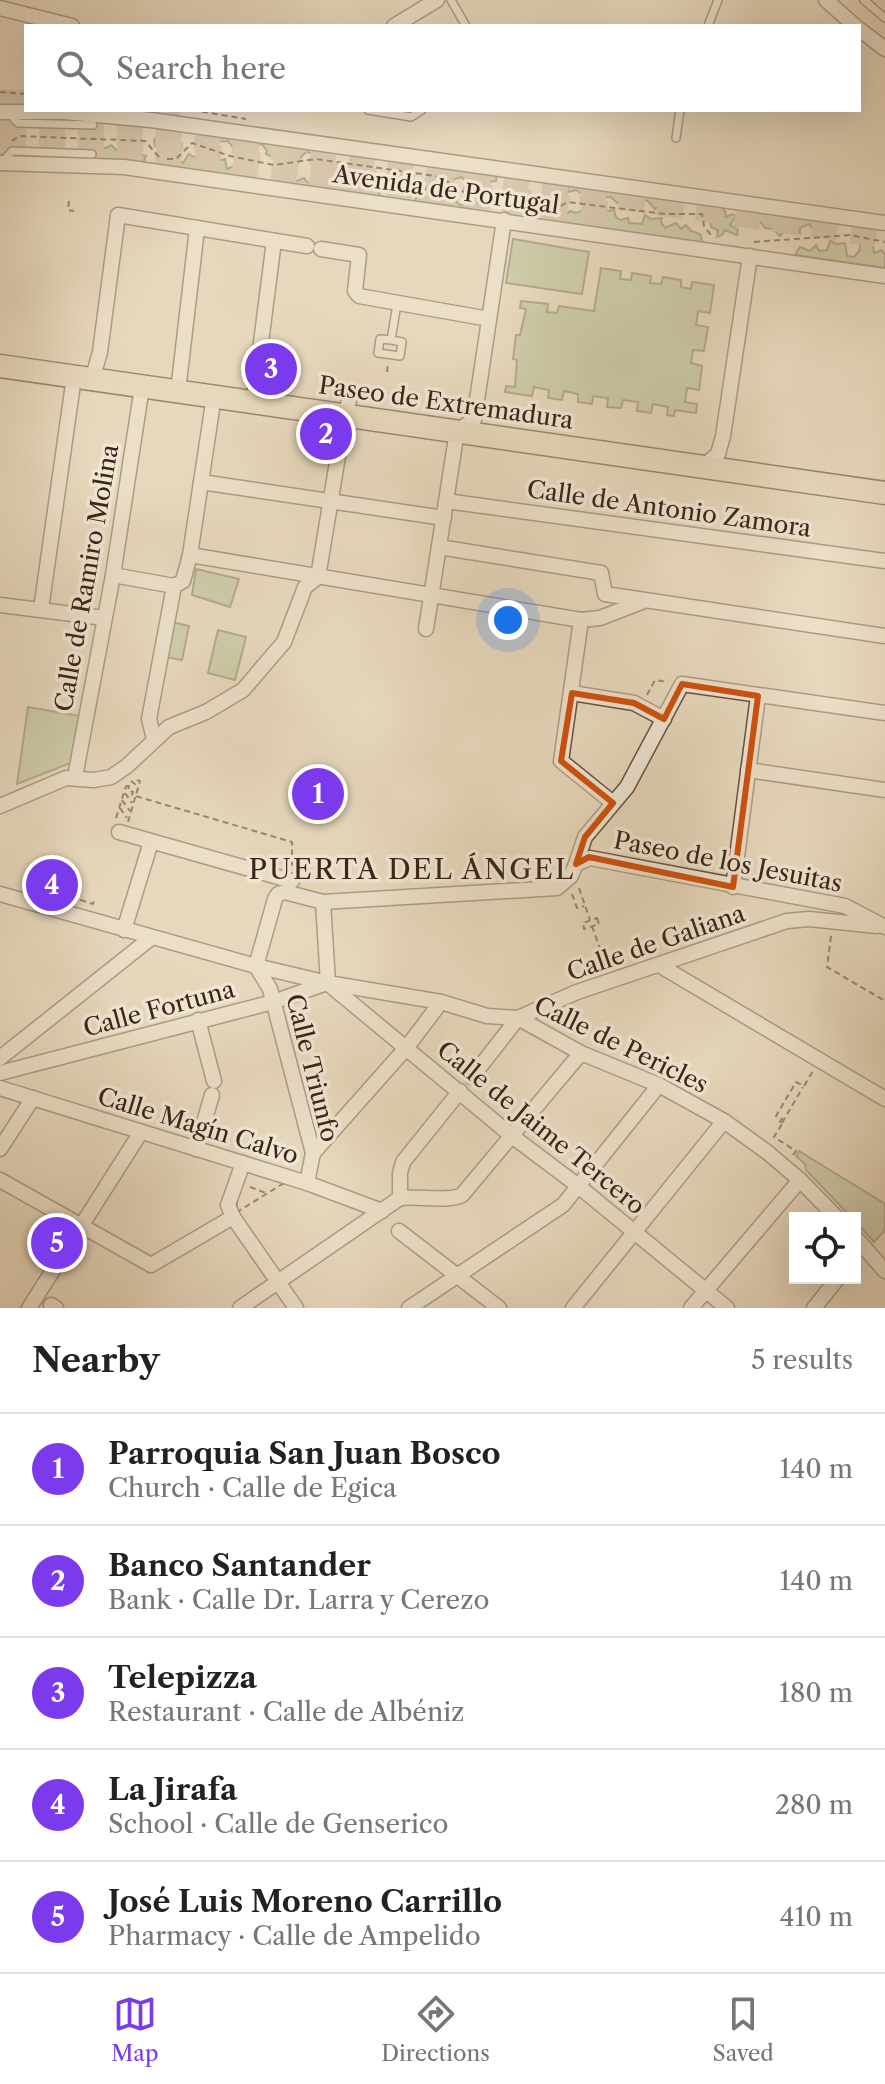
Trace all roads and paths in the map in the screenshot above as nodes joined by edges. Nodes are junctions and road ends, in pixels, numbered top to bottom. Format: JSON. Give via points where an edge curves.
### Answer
{"nodes":[{"id":1,"x":437,"y":0,"type":"edge"},
{"id":2,"x":451,"y":0,"type":"edge"},
{"id":3,"x":718,"y":0,"type":"edge"},
{"id":4,"x":826,"y":0,"type":"edge"},
{"id":5,"x":864,"y":0,"type":"edge"},
{"id":6,"x":0,"y":8,"type":"edge"},
{"id":7,"x":885,"y":18,"type":"edge"},
{"id":8,"x":64,"y":24,"type":"edge"},
{"id":9,"x":397,"y":24,"type":"edge"},
{"id":10,"x":465,"y":24,"type":"edge"},
{"id":11,"x":709,"y":24,"type":"edge"},
{"id":12,"x":853,"y":24,"type":"edge"},
{"id":13,"x":861,"y":31,"type":"edge"},
{"id":14,"x":885,"y":49,"type":"edge"},
{"id":15,"x":0,"y":92,"type":"edge"},
{"id":16,"x":24,"y":94,"type":"edge"},
{"id":17,"x":6,"y":112,"type":"edge"},
{"id":18,"x":380,"y":112,"type":"edge"},
{"id":19,"x":419,"y":112,"type":"edge"},
{"id":20,"x":680,"y":112,"type":"edge"},
{"id":21,"x":93,"y":125,"type":"dead end"},
{"id":22,"x":676,"y":138,"type":"dead end"},
{"id":23,"x":9,"y":144,"type":"dead end"},
{"id":24,"x":92,"y":154,"type":"dead end"},
{"id":25,"x":1,"y":163,"type":"edge"},
{"id":26,"x":69,"y":201,"type":"dead end"},
{"id":27,"x":74,"y":211,"type":"dead end"},
{"id":28,"x":541,"y":212,"type":"dead end"},
{"id":29,"x":503,"y":214,"type":"junction"},
{"id":30,"x":885,"y":223,"type":"edge"},
{"id":31,"x":197,"y":229,"type":"junction"},
{"id":32,"x":715,"y":240,"type":"dead end"},
{"id":33,"x":274,"y":241,"type":"junction"},
{"id":34,"x":885,"y":242,"type":"edge"},
{"id":35,"x":747,"y":250,"type":"junction"},
{"id":36,"x":885,"y":276,"type":"edge"},
{"id":37,"x":397,"y":304,"type":"junction"},
{"id":38,"x":489,"y":319,"type":"junction"},
{"id":39,"x":391,"y":340,"type":"dead end"},
{"id":40,"x":0,"y":352,"type":"edge"},
{"id":41,"x":0,"y":366,"type":"edge"},
{"id":42,"x":87,"y":374,"type":"junction"},
{"id":43,"x":178,"y":384,"type":"junction"},
{"id":44,"x":142,"y":387,"type":"junction"},
{"id":45,"x":385,"y":387,"type":"dead end"},
{"id":46,"x":255,"y":389,"type":"junction"},
{"id":47,"x":214,"y":396,"type":"junction"},
{"id":48,"x":384,"y":397,"type":"dead end"},
{"id":49,"x":347,"y":408,"type":"junction"},
{"id":50,"x":466,"y":425,"type":"junction"},
{"id":51,"x":711,"y":460,"type":"junction"},
{"id":52,"x":885,"y":477,"type":"edge"},
{"id":53,"x":201,"y":482,"type":"junction"},
{"id":54,"x":885,"y":493,"type":"edge"},
{"id":55,"x":330,"y":501,"type":"junction"},
{"id":56,"x":446,"y":501,"type":"junction"},
{"id":57,"x":444,"y":518,"type":"junction"},
{"id":58,"x":439,"y":547,"type":"junction"},
{"id":59,"x":190,"y":555,"type":"junction"},
{"id":60,"x":885,"y":561,"type":"edge"},
{"id":61,"x":113,"y":575,"type":"junction"},
{"id":62,"x":318,"y":577,"type":"junction"},
{"id":63,"x":174,"y":586,"type":"junction"},
{"id":64,"x":432,"y":593,"type":"junction"},
{"id":65,"x":646,"y":600,"type":"junction"},
{"id":66,"x":0,"y":605,"type":"edge"},
{"id":67,"x":41,"y":609,"type":"junction"},
{"id":68,"x":104,"y":618,"type":"junction"},
{"id":69,"x":581,"y":620,"type":"junction"},
{"id":70,"x":426,"y":629,"type":"dead end"},
{"id":71,"x":885,"y":636,"type":"edge"},
{"id":72,"x":655,"y":680,"type":"dead end"},
{"id":73,"x":572,"y":693,"type":"junction"},
{"id":74,"x":758,"y":696,"type":"junction"},
{"id":75,"x":646,"y":697,"type":"dead end"},
{"id":76,"x":885,"y":713,"type":"edge"},
{"id":77,"x":664,"y":719,"type":"junction"},
{"id":78,"x":154,"y":739,"type":"junction"},
{"id":79,"x":748,"y":770,"type":"junction"},
{"id":80,"x":75,"y":777,"type":"junction"},
{"id":81,"x":140,"y":781,"type":"dead end"},
{"id":82,"x":128,"y":785,"type":"junction"},
{"id":83,"x":136,"y":788,"type":"junction"},
{"id":84,"x":885,"y":790,"type":"edge"},
{"id":85,"x":125,"y":793,"type":"junction"},
{"id":86,"x":134,"y":796,"type":"junction"},
{"id":87,"x":123,"y":801,"type":"junction"},
{"id":88,"x":131,"y":803,"type":"junction"},
{"id":89,"x":613,"y":803,"type":"junction"},
{"id":90,"x":0,"y":806,"type":"edge"},
{"id":91,"x":121,"y":808,"type":"junction"},
{"id":92,"x":129,"y":810,"type":"junction"},
{"id":93,"x":122,"y":819,"type":"junction"},
{"id":94,"x":151,"y":842,"type":"junction"},
{"id":95,"x":292,"y":842,"type":"dead end"},
{"id":96,"x":576,"y":864,"type":"junction"},
{"id":97,"x":292,"y":881,"type":"dead end"},
{"id":98,"x":579,"y":887,"type":"dead end"},
{"id":99,"x":733,"y":887,"type":"junction"},
{"id":100,"x":55,"y":889,"type":"dead end"},
{"id":101,"x":571,"y":889,"type":"dead end"},
{"id":102,"x":1,"y":899,"type":"edge"},
{"id":103,"x":94,"y":901,"type":"dead end"},
{"id":104,"x":323,"y":902,"type":"junction"},
{"id":105,"x":585,"y":905,"type":"junction"},
{"id":106,"x":590,"y":921,"type":"junction"},
{"id":107,"x":592,"y":926,"type":"junction"},
{"id":108,"x":885,"y":927,"type":"edge"},
{"id":109,"x":124,"y":930,"type":"junction"},
{"id":110,"x":151,"y":938,"type":"junction"},
{"id":111,"x":831,"y":938,"type":"dead end"},
{"id":112,"x":659,"y":965,"type":"junction"},
{"id":113,"x":256,"y":966,"type":"junction"},
{"id":114,"x":606,"y":967,"type":"dead end"},
{"id":115,"x":328,"y":983,"type":"junction"},
{"id":116,"x":885,"y":1001,"type":"edge"},
{"id":117,"x":273,"y":1002,"type":"junction"},
{"id":118,"x":441,"y":1002,"type":"junction"},
{"id":119,"x":518,"y":1018,"type":"junction"},
{"id":120,"x":198,"y":1020,"type":"junction"},
{"id":121,"x":407,"y":1047,"type":"junction"},
{"id":122,"x":581,"y":1053,"type":"junction"},
{"id":123,"x":0,"y":1058,"type":"edge"},
{"id":124,"x":819,"y":1060,"type":"junction"},
{"id":125,"x":0,"y":1073,"type":"edge"},
{"id":126,"x":472,"y":1077,"type":"dead end"},
{"id":127,"x":659,"y":1085,"type":"junction"},
{"id":128,"x":804,"y":1086,"type":"junction"},
{"id":129,"x":0,"y":1088,"type":"edge"},
{"id":130,"x":460,"y":1091,"type":"junction"},
{"id":131,"x":33,"y":1098,"type":"junction"},
{"id":132,"x":885,"y":1099,"type":"edge"},
{"id":133,"x":724,"y":1121,"type":"junction"},
{"id":134,"x":782,"y":1124,"type":"junction"},
{"id":135,"x":141,"y":1132,"type":"junction"},
{"id":136,"x":512,"y":1136,"type":"junction"},
{"id":137,"x":0,"y":1149,"type":"edge"},
{"id":138,"x":196,"y":1149,"type":"junction"},
{"id":139,"x":313,"y":1153,"type":"junction"},
{"id":140,"x":243,"y":1163,"type":"junction"},
{"id":141,"x":798,"y":1178,"type":"junction"},
{"id":142,"x":0,"y":1180,"type":"edge"},
{"id":143,"x":238,"y":1182,"type":"junction"},
{"id":144,"x":307,"y":1183,"type":"junction"},
{"id":145,"x":577,"y":1185,"type":"junction"},
{"id":146,"x":267,"y":1193,"type":"junction"},
{"id":147,"x":400,"y":1198,"type":"junction"},
{"id":148,"x":382,"y":1211,"type":"junction"},
{"id":149,"x":831,"y":1212,"type":"edge"},
{"id":150,"x":233,"y":1217,"type":"junction"},
{"id":151,"x":80,"y":1227,"type":"junction"},
{"id":152,"x":399,"y":1231,"type":"dead end"},
{"id":153,"x":633,"y":1231,"type":"junction"},
{"id":154,"x":861,"y":1250,"type":"edge"},
{"id":155,"x":885,"y":1271,"type":"edge"},
{"id":156,"x":457,"y":1274,"type":"junction"},
{"id":157,"x":278,"y":1282,"type":"junction"},
{"id":158,"x":833,"y":1284,"type":"edge"},
{"id":159,"x":706,"y":1290,"type":"junction"},
{"id":160,"x":29,"y":1308,"type":"edge"},
{"id":161,"x":240,"y":1308,"type":"edge"},
{"id":162,"x":296,"y":1308,"type":"edge"},
{"id":163,"x":409,"y":1308,"type":"edge"},
{"id":164,"x":499,"y":1308,"type":"edge"},
{"id":165,"x":573,"y":1308,"type":"edge"},
{"id":166,"x":691,"y":1308,"type":"edge"},
{"id":167,"x":727,"y":1308,"type":"edge"},
{"id":168,"x":814,"y":1308,"type":"edge"}],
"edges":[{"from":1,"to":9,"type":"street"},
{"from":2,"to":10,"type":"lane"},
{"from":3,"to":11,"type":"lane"},
{"from":4,"to":12,"type":"street"},
{"from":5,"to":7,"type":"lane"},
{"from":6,"to":8,"type":"street"},
{"from":13,"to":14,"type":"street"},
{"from":15,"to":16,"type":"path"},
{"from":17,"to":21,"type":"lane","via":[[18,123]]},
{"from":17,"to":30,"type":"street","name":"Avenida de Portugal","via":[[151,120]]},
{"from":18,"to":19,"type":"lane","via":[[411,117]]},
{"from":20,"to":22,"type":"lane"},
{"from":23,"to":29,"type":"path","via":[[19,136],[145,141],[160,158],[176,159],[192,143],[274,165],[316,159],[435,176]]},
{"from":24,"to":25,"type":"lane","via":[[12,151]]},
{"from":25,"to":29,"type":"street","name":"Avenida de Portugal","via":[[124,167]]},
{"from":26,"to":27,"type":"path","via":[[68,210]]},
{"from":28,"to":32,"type":"path","via":[[550,213],[567,202],[702,214]]},
{"from":29,"to":35,"type":"street","name":"Avenida de Portugal"},
{"from":29,"to":38,"type":"street"},
{"from":31,"to":33,"type":"street"},
{"from":31,"to":42,"type":"street","via":[[118,215]]},
{"from":31,"to":43,"type":"street"},
{"from":33,"to":37,"type":"street","via":[[359,255],[355,291]]},
{"from":33,"to":46,"type":"street"},
{"from":34,"to":35,"type":"path","via":[[850,235]]},
{"from":35,"to":36,"type":"street","name":"Avenida de Portugal"},
{"from":35,"to":51,"type":"street","via":[[723,436]]},
{"from":37,"to":38,"type":"street"},
{"from":37,"to":39,"type":"lane"},
{"from":38,"to":50,"type":"street"},
{"from":40,"to":42,"type":"main road","name":"Paseo de Extremadura"},
{"from":41,"to":42,"type":"main road","name":"Paseo de Extremadura"},
{"from":42,"to":43,"type":"main road","name":"Paseo de Extremadura"},
{"from":42,"to":44,"type":"main road","name":"Paseo de Extremadura"},
{"from":42,"to":67,"type":"street"},
{"from":43,"to":44,"type":"main road","name":"Paseo de Extremadura"},
{"from":43,"to":46,"type":"main road","name":"Paseo de Extremadura"},
{"from":43,"to":47,"type":"main road","name":"Paseo de Extremadura"},
{"from":44,"to":61,"type":"street","name":"Calle de Ramiro Molina"},
{"from":45,"to":48,"type":"path"},
{"from":46,"to":49,"type":"main road","name":"Paseo de Extremadura"},
{"from":47,"to":49,"type":"main road","name":"Paseo de Extremadura"},
{"from":47,"to":53,"type":"street"},
{"from":49,"to":50,"type":"main road","name":"Paseo de Extremadura"},
{"from":49,"to":55,"type":"street"},
{"from":50,"to":51,"type":"main road","name":"Paseo de Extremadura"},
{"from":50,"to":56,"type":"street"},
{"from":51,"to":52,"type":"main road","name":"Paseo de Extremadura"},
{"from":51,"to":54,"type":"main road","name":"Paseo de Extremadura"},
{"from":53,"to":55,"type":"street"},
{"from":53,"to":59,"type":"street"},
{"from":55,"to":57,"type":"street"},
{"from":55,"to":62,"type":"street"},
{"from":56,"to":57,"type":"street"},
{"from":56,"to":60,"type":"street","name":"Calle de Antonio Zamora"},
{"from":57,"to":58,"type":"street"},
{"from":58,"to":64,"type":"street"},
{"from":58,"to":65,"type":"street","via":[[601,573],[605,594]]},
{"from":59,"to":62,"type":"street"},
{"from":59,"to":63,"type":"street","via":[[183,581]]},
{"from":61,"to":63,"type":"street"},
{"from":61,"to":68,"type":"street","name":"Calle de Ramiro Molina"},
{"from":62,"to":64,"type":"street"},
{"from":62,"to":78,"type":"street","via":[[305,587],[284,642],[243,690]]},
{"from":63,"to":78,"type":"street","via":[[149,719]]},
{"from":64,"to":69,"type":"street"},
{"from":64,"to":70,"type":"street"},
{"from":65,"to":69,"type":"street"},
{"from":65,"to":71,"type":"street"},
{"from":66,"to":67,"type":"street"},
{"from":67,"to":68,"type":"street"},
{"from":68,"to":80,"type":"street","name":"Calle de Ramiro Molina"},
{"from":69,"to":73,"type":"street"},
{"from":72,"to":75,"type":"path"},
{"from":73,"to":77,"type":"street","via":[[634,703]]},
{"from":73,"to":89,"type":"street","via":[[561,761]]},
{"from":74,"to":76,"type":"street"},
{"from":74,"to":77,"type":"street","via":[[682,684]]},
{"from":74,"to":79,"type":"street"},
{"from":77,"to":89,"type":"street"},
{"from":78,"to":80,"type":"street","via":[[111,777]]},
{"from":79,"to":84,"type":"street"},
{"from":79,"to":99,"type":"street"},
{"from":80,"to":90,"type":"street"},
{"from":81,"to":83,"type":"path"},
{"from":82,"to":83,"type":"path"},
{"from":82,"to":85,"type":"path"},
{"from":82,"to":86,"type":"path"},
{"from":83,"to":86,"type":"path"},
{"from":85,"to":86,"type":"path"},
{"from":85,"to":87,"type":"path"},
{"from":85,"to":88,"type":"path"},
{"from":86,"to":88,"type":"path"},
{"from":86,"to":95,"type":"path"},
{"from":87,"to":88,"type":"path"},
{"from":87,"to":91,"type":"path"},
{"from":87,"to":92,"type":"path"},
{"from":88,"to":92,"type":"path"},
{"from":89,"to":96,"type":"street","via":[[585,837]]},
{"from":91,"to":92,"type":"path"},
{"from":91,"to":93,"type":"path"},
{"from":91,"to":93,"type":"path","via":[[127,814]]},
{"from":92,"to":93,"type":"path"},
{"from":93,"to":94,"type":"street"},
{"from":94,"to":97,"type":"street"},
{"from":94,"to":109,"type":"street"},
{"from":96,"to":99,"type":"street","name":"Paseo de los Jesuitas","via":[[593,858]]},
{"from":96,"to":104,"type":"street","via":[[557,888]]},
{"from":98,"to":105,"type":"path"},
{"from":99,"to":108,"type":"street","name":"Paseo de los Jesuitas","via":[[845,906]]},
{"from":100,"to":103,"type":"path"},
{"from":101,"to":105,"type":"path","via":[[577,908]]},
{"from":102,"to":109,"type":"street"},
{"from":104,"to":113,"type":"street","via":[[278,894]]},
{"from":104,"to":115,"type":"street"},
{"from":105,"to":106,"type":"path","name":"Calle de Galiana"},
{"from":106,"to":107,"type":"path","name":"Calle de Galiana","via":[[597,918],[599,924]]},
{"from":106,"to":107,"type":"path","name":"Calle de Galiana","via":[[583,923],[584,929]]},
{"from":107,"to":114,"type":"path","name":"Calle de Galiana"},
{"from":108,"to":112,"type":"street","name":"Calle de Galiana","via":[[787,921]]},
{"from":109,"to":110,"type":"street"},
{"from":110,"to":113,"type":"street"},
{"from":110,"to":123,"type":"street"},
{"from":111,"to":116,"type":"path","via":[[827,967]]},
{"from":112,"to":119,"type":"street","name":"Calle de Galiana"},
{"from":112,"to":124,"type":"street"},
{"from":113,"to":115,"type":"street","name":"Calle de Pericles"},
{"from":113,"to":117,"type":"street","name":"Calle Triunfo"},
{"from":115,"to":117,"type":"street","name":"Calle Fortuna"},
{"from":115,"to":118,"type":"street","name":"Calle de Pericles"},
{"from":115,"to":121,"type":"street","name":"Calle de Jaime Tercero"},
{"from":117,"to":120,"type":"street","name":"Calle Fortuna"},
{"from":117,"to":139,"type":"street","name":"Calle Triunfo"},
{"from":118,"to":119,"type":"street","name":"Calle de Pericles","via":[[487,1016]]},
{"from":118,"to":121,"type":"street"},
{"from":119,"to":122,"type":"street","name":"Calle de Pericles"},
{"from":119,"to":126,"type":"street","name":"Calle de Galiana"},
{"from":120,"to":125,"type":"street","name":"Calle Fortuna"},
{"from":120,"to":138,"type":"street","via":[[213,1088]]},
{"from":121,"to":130,"type":"street","name":"Calle de Jaime Tercero"},
{"from":121,"to":139,"type":"street"},
{"from":122,"to":127,"type":"street","name":"Calle de Pericles"},
{"from":122,"to":136,"type":"street"},
{"from":124,"to":128,"type":"path"},
{"from":124,"to":132,"type":"street"},
{"from":127,"to":133,"type":"street","name":"Calle de Pericles"},
{"from":127,"to":145,"type":"street"},
{"from":128,"to":134,"type":"path"},
{"from":128,"to":134,"type":"path","via":[[796,1082],[776,1116]]},
{"from":129,"to":131,"type":"street","name":"Calle Magín Calvo"},
{"from":130,"to":136,"type":"street","name":"Calle de Jaime Tercero"},
{"from":130,"to":147,"type":"street","via":[[403,1162]]},
{"from":131,"to":135,"type":"street","name":"Calle Magín Calvo"},
{"from":131,"to":137,"type":"street"},
{"from":133,"to":141,"type":"street","name":"Calle de Pericles"},
{"from":133,"to":153,"type":"street"},
{"from":134,"to":141,"type":"path","via":[[774,1137],[796,1151],[792,1158],[802,1167]]},
{"from":135,"to":138,"type":"street","name":"Calle Magín Calvo"},
{"from":135,"to":151,"type":"street"},
{"from":136,"to":145,"type":"street","name":"Calle de Jaime Tercero"},
{"from":136,"to":147,"type":"street","via":[[454,1200]]},
{"from":138,"to":140,"type":"street","name":"Calle Magín Calvo"},
{"from":139,"to":144,"type":"street","name":"Calle Triunfo"},
{"from":140,"to":143,"type":"street"},
{"from":140,"to":144,"type":"street","name":"Calle Magín Calvo"},
{"from":141,"to":149,"type":"street","name":"Calle de Pericles"},
{"from":141,"to":159,"type":"street"},
{"from":142,"to":151,"type":"street"},
{"from":143,"to":146,"type":"path"},
{"from":143,"to":146,"type":"path","via":[[237,1212]]},
{"from":143,"to":146,"type":"path","via":[[246,1171],[284,1183]]},
{"from":143,"to":150,"type":"street","via":[[228,1205]]},
{"from":144,"to":148,"type":"street","name":"Calle Magín Calvo"},
{"from":145,"to":153,"type":"street","name":"Calle de Jaime Tercero"},
{"from":145,"to":156,"type":"street","via":[[563,1205]]},
{"from":147,"to":148,"type":"street"},
{"from":148,"to":157,"type":"street"},
{"from":150,"to":151,"type":"street","via":[[151,1265]]},
{"from":150,"to":157,"type":"street"},
{"from":151,"to":160,"type":"street"},
{"from":152,"to":156,"type":"street"},
{"from":153,"to":159,"type":"street","name":"Calle de Jaime Tercero"},
{"from":153,"to":165,"type":"street"},
{"from":154,"to":155,"type":"street"},
{"from":156,"to":163,"type":"street"},
{"from":156,"to":164,"type":"street"},
{"from":157,"to":161,"type":"street"},
{"from":157,"to":162,"type":"street"},
{"from":158,"to":168,"type":"street"},
{"from":159,"to":166,"type":"street"},
{"from":159,"to":167,"type":"street","name":"Calle de Jaime Tercero"}]}
